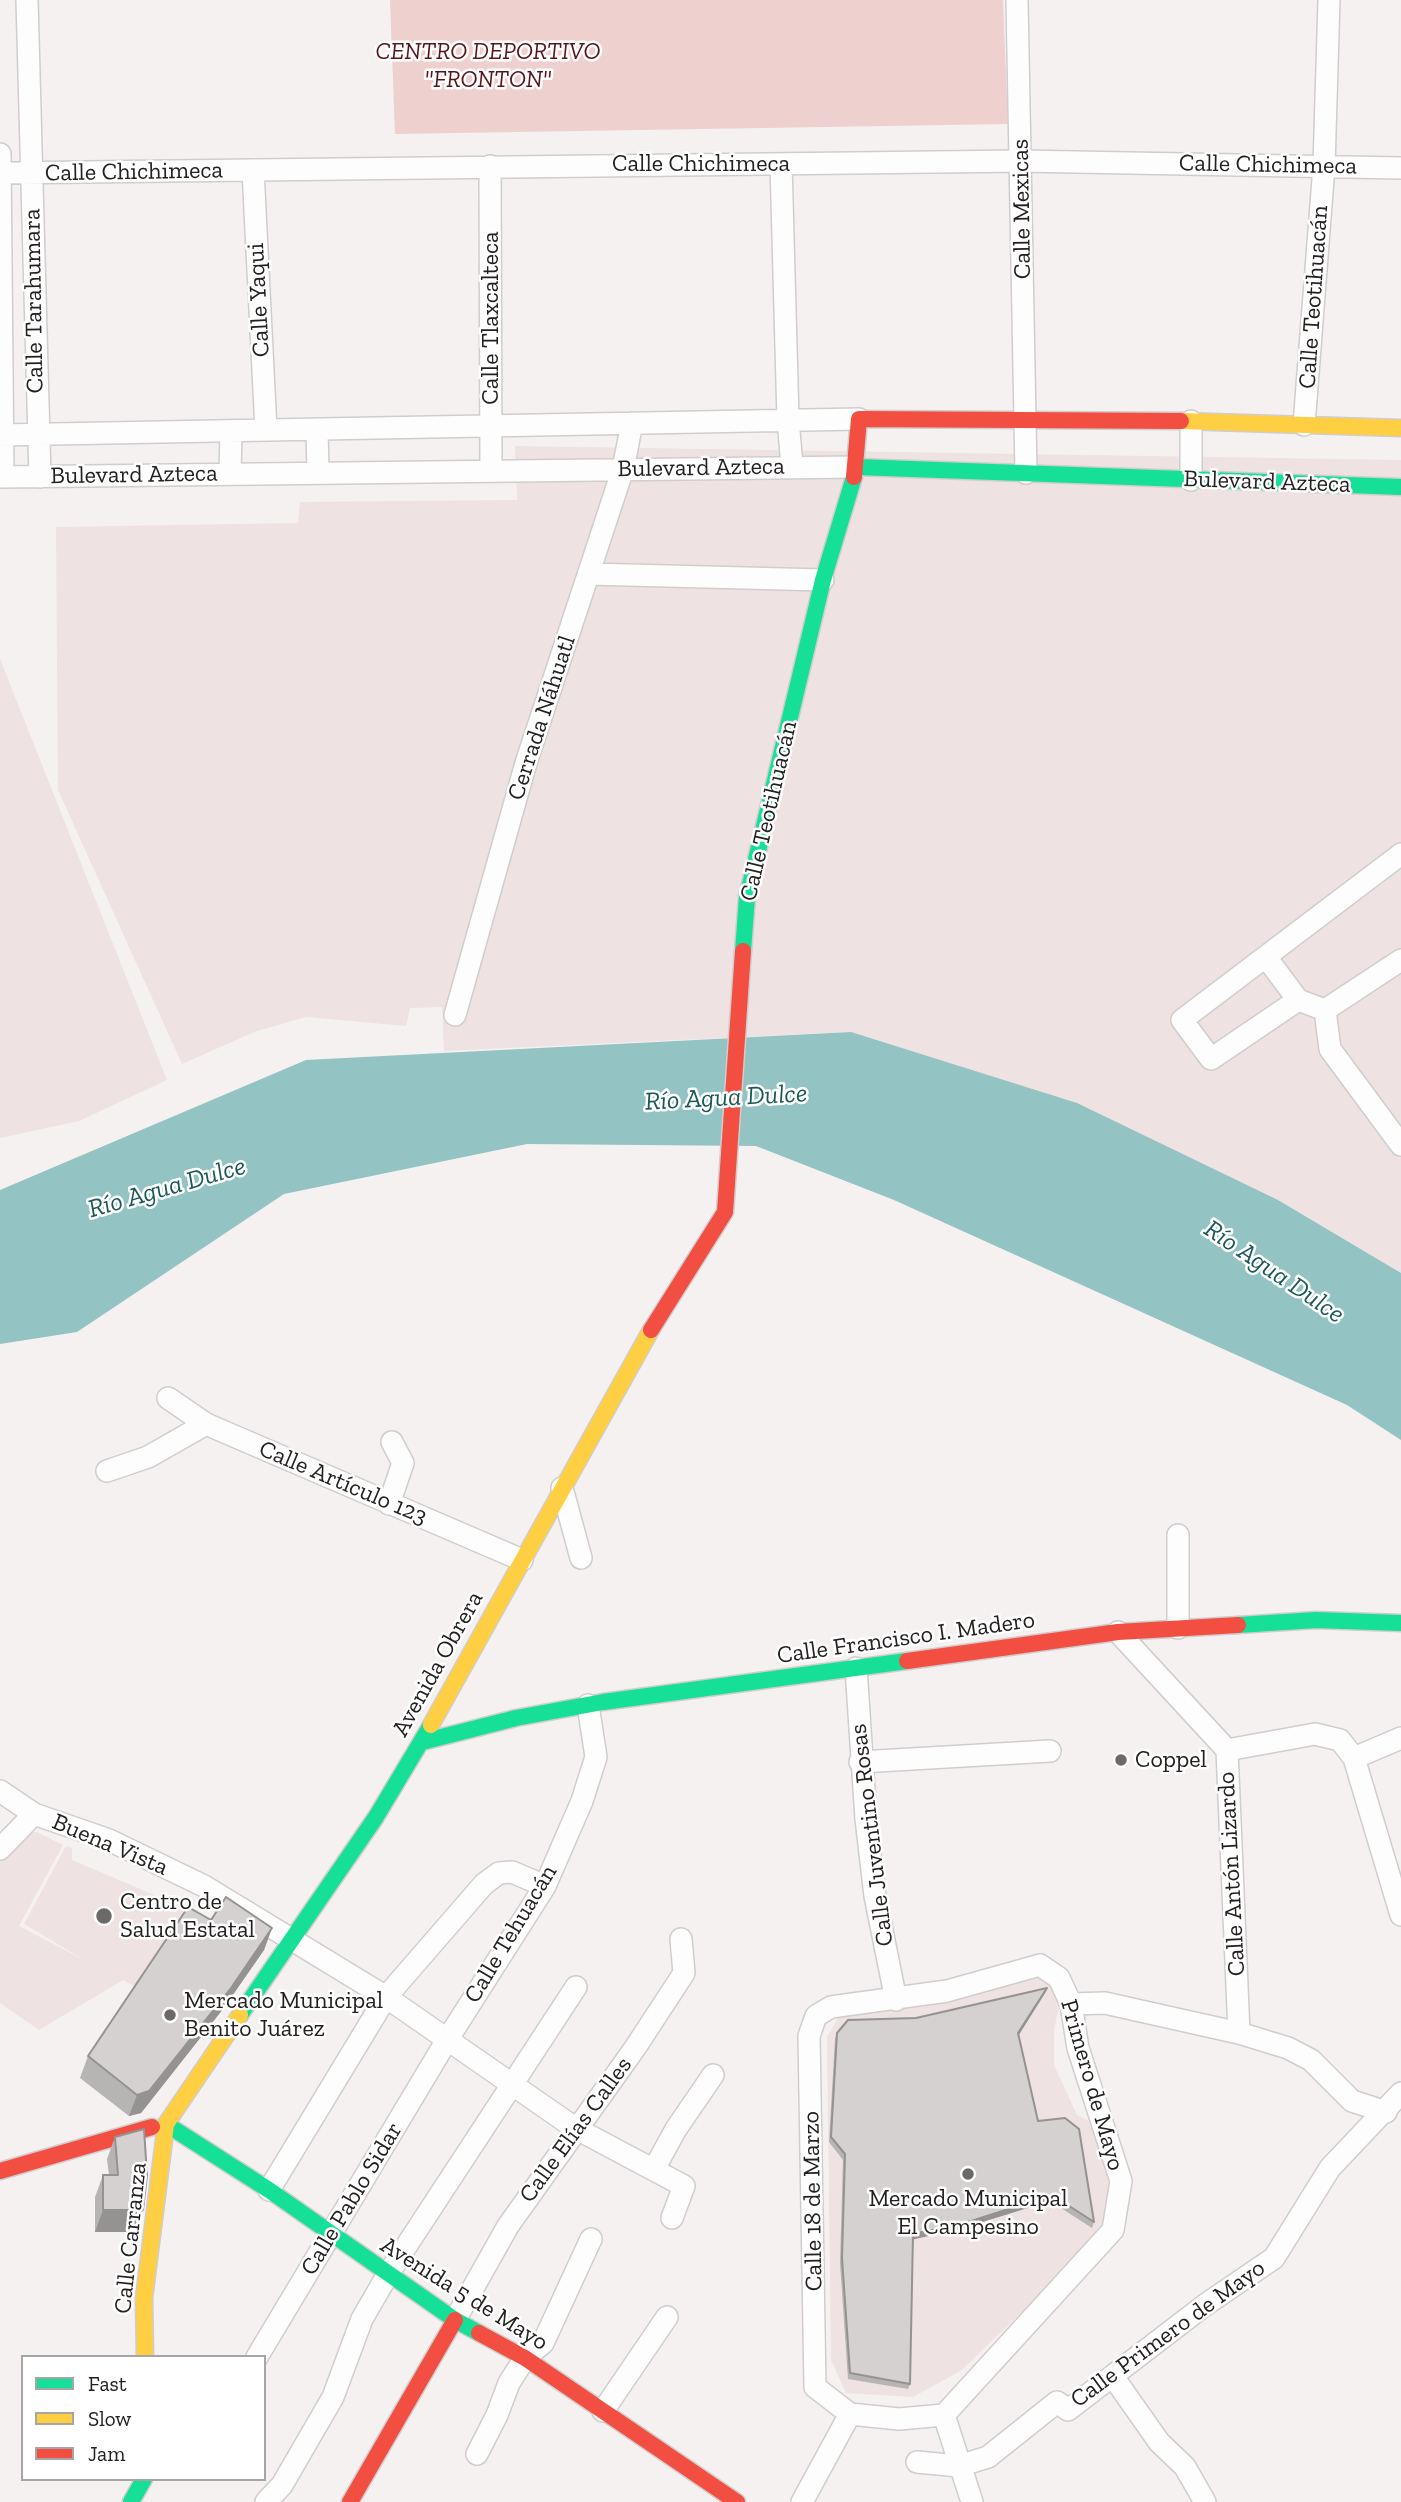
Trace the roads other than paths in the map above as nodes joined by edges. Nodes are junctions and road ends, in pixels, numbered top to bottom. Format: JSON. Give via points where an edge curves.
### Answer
{"nodes":[{"id":1,"x":27,"y":0,"type":"edge"},
{"id":2,"x":1017,"y":0,"type":"edge"},
{"id":3,"x":1329,"y":0,"type":"edge"},
{"id":4,"x":0,"y":154,"type":"edge"},
{"id":5,"x":1021,"y":161,"type":"junction"},
{"id":6,"x":781,"y":164,"type":"junction"},
{"id":7,"x":491,"y":166,"type":"junction"},
{"id":8,"x":1324,"y":166,"type":"junction"},
{"id":9,"x":1401,"y":168,"type":"edge"},
{"id":10,"x":253,"y":170,"type":"junction"},
{"id":11,"x":0,"y":173,"type":"edge"},
{"id":12,"x":31,"y":173,"type":"junction"},
{"id":13,"x":859,"y":419,"type":"junction"},
{"id":14,"x":1027,"y":419,"type":"junction"},
{"id":15,"x":788,"y":420,"type":"junction"},
{"id":16,"x":1191,"y":422,"type":"junction"},
{"id":17,"x":632,"y":423,"type":"junction"},
{"id":18,"x":1304,"y":425,"type":"junction"},
{"id":19,"x":491,"y":426,"type":"junction"},
{"id":20,"x":1401,"y":428,"type":"edge"},
{"id":21,"x":317,"y":429,"type":"junction"},
{"id":22,"x":231,"y":430,"type":"junction"},
{"id":23,"x":266,"y":430,"type":"junction"},
{"id":24,"x":38,"y":434,"type":"junction"},
{"id":25,"x":2,"y":435,"type":"edge"},
{"id":26,"x":792,"y":466,"type":"junction"},
{"id":27,"x":857,"y":467,"type":"junction"},
{"id":28,"x":623,"y":469,"type":"junction"},
{"id":29,"x":491,"y":470,"type":"junction"},
{"id":30,"x":318,"y":473,"type":"junction"},
{"id":31,"x":1026,"y":473,"type":"junction"},
{"id":32,"x":230,"y":474,"type":"junction"},
{"id":33,"x":1,"y":477,"type":"edge"},
{"id":34,"x":40,"y":477,"type":"junction"},
{"id":35,"x":1191,"y":480,"type":"junction"},
{"id":36,"x":1401,"y":487,"type":"edge"},
{"id":37,"x":589,"y":574,"type":"junction"},
{"id":38,"x":823,"y":580,"type":"junction"},
{"id":39,"x":1401,"y":854,"type":"edge"},
{"id":40,"x":1266,"y":957,"type":"junction"},
{"id":41,"x":1401,"y":960,"type":"edge"},
{"id":42,"x":1298,"y":1000,"type":"junction"},
{"id":43,"x":1325,"y":1010,"type":"junction"},
{"id":44,"x":455,"y":1015,"type":"dead end"},
{"id":45,"x":1401,"y":1145,"type":"edge"},
{"id":46,"x":725,"y":1212,"type":"joint"},
{"id":47,"x":168,"y":1398,"type":"dead end"},
{"id":48,"x":206,"y":1424,"type":"junction"},
{"id":49,"x":392,"y":1442,"type":"dead end"},
{"id":50,"x":107,"y":1471,"type":"dead end"},
{"id":51,"x":562,"y":1488,"type":"junction"},
{"id":52,"x":389,"y":1504,"type":"junction"},
{"id":53,"x":1178,"y":1535,"type":"dead end"},
{"id":54,"x":581,"y":1558,"type":"dead end"},
{"id":55,"x":522,"y":1560,"type":"junction"},
{"id":56,"x":1401,"y":1623,"type":"edge"},
{"id":57,"x":1178,"y":1628,"type":"junction"},
{"id":58,"x":1118,"y":1632,"type":"junction"},
{"id":59,"x":856,"y":1668,"type":"junction"},
{"id":60,"x":588,"y":1705,"type":"junction"},
{"id":61,"x":1401,"y":1738,"type":"edge"},
{"id":62,"x":422,"y":1742,"type":"junction"},
{"id":63,"x":1227,"y":1750,"type":"junction"},
{"id":64,"x":1051,"y":1751,"type":"dead end"},
{"id":65,"x":1354,"y":1758,"type":"junction"},
{"id":66,"x":860,"y":1762,"type":"junction"},
{"id":67,"x":0,"y":1791,"type":"edge"},
{"id":68,"x":34,"y":1814,"type":"junction"},
{"id":69,"x":0,"y":1849,"type":"edge"},
{"id":70,"x":545,"y":1886,"type":"junction"},
{"id":71,"x":1401,"y":1915,"type":"edge"},
{"id":72,"x":294,"y":1938,"type":"junction"},
{"id":73,"x":681,"y":1938,"type":"dead end"},
{"id":74,"x":576,"y":1987,"type":"dead end"},
{"id":75,"x":386,"y":1997,"type":"junction"},
{"id":76,"x":896,"y":2000,"type":"junction"},
{"id":77,"x":1071,"y":2004,"type":"junction"},
{"id":78,"x":816,"y":2016,"type":"joint"},
{"id":79,"x":1239,"y":2033,"type":"junction"},
{"id":80,"x":447,"y":2040,"type":"junction"},
{"id":81,"x":713,"y":2075,"type":"dead end"},
{"id":82,"x":512,"y":2085,"type":"junction"},
{"id":83,"x":1401,"y":2094,"type":"edge"},
{"id":84,"x":1386,"y":2112,"type":"junction"},
{"id":85,"x":166,"y":2124,"type":"junction"},
{"id":86,"x":575,"y":2128,"type":"junction"},
{"id":87,"x":654,"y":2169,"type":"junction"},
{"id":88,"x":0,"y":2171,"type":"edge"},
{"id":89,"x":269,"y":2190,"type":"junction"},
{"id":90,"x":672,"y":2218,"type":"dead end"},
{"id":91,"x":332,"y":2235,"type":"junction"},
{"id":92,"x":591,"y":2239,"type":"dead end"},
{"id":93,"x":388,"y":2274,"type":"junction"},
{"id":94,"x":667,"y":2317,"type":"dead end"},
{"id":95,"x":455,"y":2320,"type":"junction"},
{"id":96,"x":145,"y":2355,"type":"edge"},
{"id":97,"x":258,"y":2355,"type":"edge"},
{"id":98,"x":525,"y":2358,"type":"junction"},
{"id":99,"x":1114,"y":2378,"type":"junction"},
{"id":100,"x":603,"y":2411,"type":"junction"},
{"id":101,"x":850,"y":2414,"type":"junction"},
{"id":102,"x":944,"y":2415,"type":"junction"},
{"id":103,"x":477,"y":2454,"type":"dead end"},
{"id":104,"x":917,"y":2462,"type":"dead end"},
{"id":105,"x":959,"y":2466,"type":"junction"},
{"id":106,"x":143,"y":2481,"type":"edge"},
{"id":107,"x":734,"y":2501,"type":"edge"},
{"id":108,"x":131,"y":2502,"type":"edge"},
{"id":109,"x":266,"y":2502,"type":"edge"},
{"id":110,"x":351,"y":2502,"type":"edge"},
{"id":111,"x":802,"y":2502,"type":"edge"},
{"id":112,"x":972,"y":2502,"type":"edge"},
{"id":113,"x":1205,"y":2502,"type":"edge"}],
"edges":[{"from":1,"to":12,"type":"street","name":"Calle Tarahumara"},
{"from":2,"to":5,"type":"street","name":"Calle Mexicas"},
{"from":3,"to":8,"type":"street","name":"Calle Teotihuacán"},
{"from":4,"to":11,"type":"street","name":"Calle Tarahumara"},
{"from":5,"to":6,"type":"street","name":"Calle Chichimeca"},
{"from":5,"to":8,"type":"street","name":"Calle Chichimeca"},
{"from":5,"to":14,"type":"street","name":"Calle Mexicas"},
{"from":6,"to":7,"type":"street","name":"Calle Chichimeca"},
{"from":6,"to":15,"type":"street"},
{"from":7,"to":10,"type":"street","name":"Calle Chichimeca"},
{"from":7,"to":19,"type":"street","name":"Calle Tlaxcalteca"},
{"from":8,"to":9,"type":"street","name":"Calle Chichimeca"},
{"from":8,"to":18,"type":"street","name":"Calle Teotihuacán"},
{"from":10,"to":12,"type":"street","name":"Calle Chichimeca"},
{"from":10,"to":23,"type":"street","name":"Calle Yaqui"},
{"from":11,"to":12,"type":"street","name":"Calle Chichimeca"},
{"from":11,"to":25,"type":"street","name":"Calle Tarahumara"},
{"from":12,"to":24,"type":"street","name":"Calle Tarahumara"},
{"from":13,"to":14,"type":"street","name":"Bulevard Azteca"},
{"from":13,"to":15,"type":"street","name":"Bulevard Azteca"},
{"from":13,"to":27,"type":"street","name":"Calle Teotihuacán"},
{"from":14,"to":16,"type":"street","name":"Bulevard Azteca"},
{"from":14,"to":31,"type":"street","name":"Calle Mexicas"},
{"from":15,"to":17,"type":"street","name":"Bulevard Azteca"},
{"from":15,"to":26,"type":"street"},
{"from":16,"to":18,"type":"street","name":"Bulevard Azteca"},
{"from":16,"to":35,"type":"street"},
{"from":17,"to":19,"type":"street","name":"Bulevard Azteca"},
{"from":17,"to":28,"type":"street","name":"Cerrada Náhuatl"},
{"from":18,"to":20,"type":"street","name":"Bulevard Azteca"},
{"from":19,"to":21,"type":"street","name":"Bulevard Azteca"},
{"from":19,"to":29,"type":"street","name":"Calle Tlaxcalteca"},
{"from":21,"to":23,"type":"street","name":"Bulevard Azteca"},
{"from":21,"to":30,"type":"street"},
{"from":22,"to":23,"type":"street","name":"Bulevard Azteca"},
{"from":22,"to":24,"type":"street","name":"Bulevard Azteca"},
{"from":22,"to":32,"type":"street"},
{"from":24,"to":25,"type":"street","name":"Bulevard Azteca"},
{"from":24,"to":34,"type":"street","name":"Calle Tarahumara"},
{"from":25,"to":33,"type":"street","name":"Calle Tarahumara"},
{"from":26,"to":27,"type":"street","name":"Bulevard Azteca"},
{"from":26,"to":28,"type":"street","name":"Bulevard Azteca"},
{"from":27,"to":31,"type":"street","name":"Bulevard Azteca"},
{"from":27,"to":38,"type":"street","name":"Calle Teotihuacán"},
{"from":28,"to":29,"type":"street","name":"Bulevard Azteca"},
{"from":28,"to":37,"type":"street","name":"Cerrada Náhuatl"},
{"from":29,"to":30,"type":"street","name":"Bulevard Azteca"},
{"from":30,"to":32,"type":"street","name":"Bulevard Azteca"},
{"from":31,"to":35,"type":"street","name":"Bulevard Azteca"},
{"from":32,"to":34,"type":"street","name":"Bulevard Azteca"},
{"from":33,"to":34,"type":"street","name":"Bulevard Azteca"},
{"from":35,"to":36,"type":"street","name":"Bulevard Azteca"},
{"from":37,"to":38,"type":"street"},
{"from":37,"to":44,"type":"street","name":"Cerrada Náhuatl","via":[[526,763]]},
{"from":38,"to":46,"type":"street","name":"Calle Teotihuacán","via":[[747,897]]},
{"from":39,"to":40,"type":"street"},
{"from":40,"to":42,"type":"street"},
{"from":40,"to":42,"type":"street","via":[[1182,1020],[1211,1059]]},
{"from":41,"to":43,"type":"street"},
{"from":42,"to":43,"type":"street"},
{"from":43,"to":45,"type":"street","via":[[1329,1049]]},
{"from":46,"to":51,"type":"street","name":"Avenida Obrera","via":[[645,1339]]},
{"from":47,"to":48,"type":"street","name":"Calle Artículo 123"},
{"from":48,"to":50,"type":"street","via":[[148,1457]]},
{"from":48,"to":52,"type":"street","name":"Calle Artículo 123"},
{"from":49,"to":52,"type":"street","via":[[403,1463]]},
{"from":51,"to":54,"type":"street"},
{"from":51,"to":55,"type":"street","name":"Avenida Obrera"},
{"from":52,"to":55,"type":"street","name":"Calle Artículo 123"},
{"from":53,"to":57,"type":"street"},
{"from":55,"to":62,"type":"street","name":"Avenida Obrera"},
{"from":56,"to":57,"type":"street","name":"Calle Francisco I. Madero","via":[[1316,1620]]},
{"from":57,"to":58,"type":"street","name":"Calle Francisco I. Madero"},
{"from":58,"to":59,"type":"street","name":"Calle Francisco I. Madero"},
{"from":58,"to":63,"type":"street","name":"Calle Antón Lizardo"},
{"from":59,"to":60,"type":"street","name":"Calle Francisco I. Madero"},
{"from":59,"to":66,"type":"street","name":"Calle Juventino Rosas"},
{"from":60,"to":62,"type":"street","name":"Calle Francisco I. Madero"},
{"from":60,"to":70,"type":"street","name":"Calle Tehuacán","via":[[596,1757]]},
{"from":61,"to":65,"type":"street"},
{"from":62,"to":72,"type":"street","name":"Avenida Obrera"},
{"from":63,"to":65,"type":"street","via":[[1315,1734],[1340,1740]]},
{"from":63,"to":79,"type":"street","name":"Calle Antón Lizardo"},
{"from":64,"to":66,"type":"street"},
{"from":65,"to":71,"type":"street"},
{"from":66,"to":76,"type":"street","name":"Calle Juventino Rosas","via":[[875,1896]]},
{"from":67,"to":68,"type":"street","name":"Buena Vista"},
{"from":68,"to":69,"type":"street"},
{"from":68,"to":72,"type":"street","name":"Buena Vista","via":[[120,1845]]},
{"from":70,"to":75,"type":"street","via":[[512,1872],[499,1873],[484,1884]]},
{"from":70,"to":80,"type":"street","name":"Calle Tehuacán"},
{"from":72,"to":75,"type":"street","name":"Buena Vista"},
{"from":72,"to":85,"type":"street","name":"Avenida Obrera"},
{"from":73,"to":86,"type":"street","name":"Calle Elías Calles","via":[[684,1973]]},
{"from":74,"to":82,"type":"street"},
{"from":75,"to":80,"type":"street","name":"Buena Vista"},
{"from":75,"to":89,"type":"street"},
{"from":76,"to":77,"type":"street","name":"Primero de Mayo","via":[[1040,1965],[1059,1978]]},
{"from":76,"to":78,"type":"street","name":"Primero de Mayo","via":[[831,2007]]},
{"from":77,"to":79,"type":"street","via":[[1104,2003]]},
{"from":77,"to":102,"type":"street","name":"Primero de Mayo","via":[[1078,2048],[1121,2181],[1113,2230]]},
{"from":78,"to":101,"type":"street","name":"Calle 18 de Marzo","via":[[809,2036],[816,2387]]},
{"from":79,"to":84,"type":"street","via":[[1311,2060],[1352,2101]]},
{"from":80,"to":82,"type":"street","name":"Buena Vista"},
{"from":80,"to":91,"type":"street","name":"Calle Pablo Sidar"},
{"from":81,"to":87,"type":"street"},
{"from":82,"to":86,"type":"street","name":"Buena Vista"},
{"from":82,"to":93,"type":"street"},
{"from":83,"to":84,"type":"street","name":"Calle Primero de Mayo"},
{"from":84,"to":99,"type":"street","name":"Calle Primero de Mayo","via":[[1331,2168],[1274,2258],[1205,2305]]},
{"from":85,"to":88,"type":"street"},
{"from":85,"to":89,"type":"street","name":"Avenida 5 de Mayo"},
{"from":85,"to":96,"type":"street","name":"Calle Carranza","via":[[144,2298]]},
{"from":86,"to":87,"type":"street","name":"Buena Vista"},
{"from":86,"to":95,"type":"street","name":"Calle Elías Calles","via":[[508,2226]]},
{"from":87,"to":90,"type":"street","name":"Buena Vista","via":[[684,2186]]},
{"from":89,"to":91,"type":"street","name":"Avenida 5 de Mayo"},
{"from":91,"to":93,"type":"street","name":"Avenida 5 de Mayo"},
{"from":91,"to":97,"type":"street","name":"Calle Pablo Sidar"},
{"from":92,"to":98,"type":"street","via":[[543,2343]]},
{"from":93,"to":95,"type":"street","name":"Avenida 5 de Mayo"},
{"from":93,"to":109,"type":"street","via":[[362,2319],[333,2397],[282,2486]]},
{"from":94,"to":100,"type":"street"},
{"from":95,"to":98,"type":"street","name":"Avenida 5 de Mayo"},
{"from":95,"to":110,"type":"street"},
{"from":98,"to":100,"type":"street","name":"Avenida 5 de Mayo"},
{"from":98,"to":103,"type":"street","via":[[509,2382]]},
{"from":99,"to":105,"type":"street","name":"Calle Primero de Mayo","via":[[1068,2410],[1057,2402],[988,2457]]},
{"from":99,"to":113,"type":"street","via":[[1159,2442],[1185,2467]]},
{"from":100,"to":107,"type":"street","name":"Avenida 5 de Mayo"},
{"from":101,"to":102,"type":"street","via":[[899,2419]]},
{"from":101,"to":111,"type":"street"},
{"from":102,"to":105,"type":"street"},
{"from":104,"to":105,"type":"street"},
{"from":105,"to":112,"type":"street"},
{"from":106,"to":108,"type":"street"}]}
